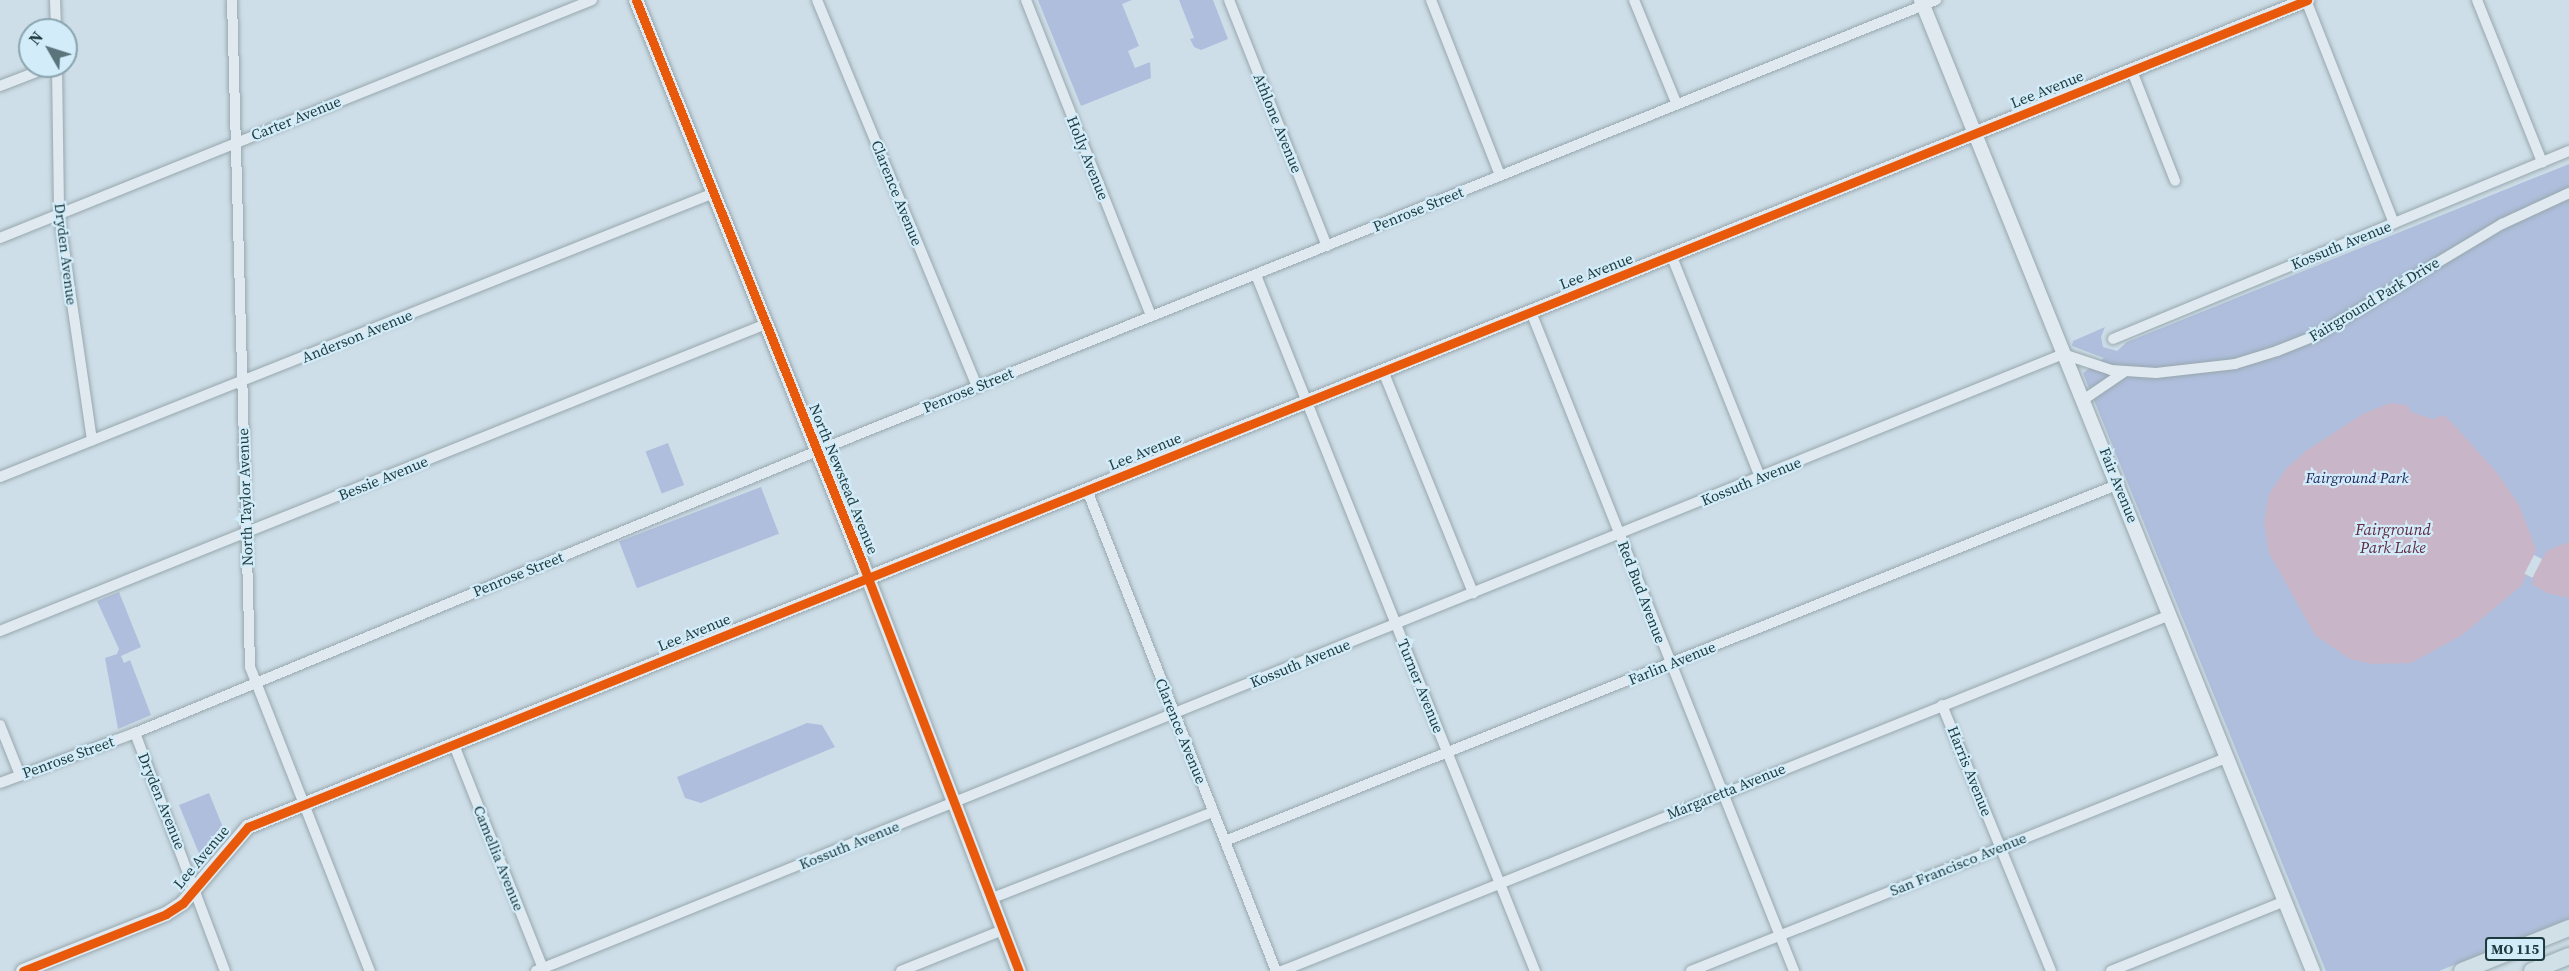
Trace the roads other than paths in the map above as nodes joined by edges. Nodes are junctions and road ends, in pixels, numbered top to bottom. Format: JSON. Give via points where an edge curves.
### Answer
{"nodes":[{"id":1,"x":55,"y":0,"type":"edge"},
{"id":2,"x":232,"y":0,"type":"edge"},
{"id":3,"x":592,"y":0,"type":"edge"},
{"id":4,"x":636,"y":0,"type":"edge"},
{"id":5,"x":818,"y":0,"type":"edge"},
{"id":6,"x":1026,"y":0,"type":"edge"},
{"id":7,"x":1228,"y":0,"type":"edge"},
{"id":8,"x":1431,"y":0,"type":"edge"},
{"id":9,"x":1634,"y":0,"type":"edge"},
{"id":10,"x":2306,"y":0,"type":"edge"},
{"id":11,"x":2477,"y":0,"type":"edge"},
{"id":12,"x":1927,"y":2,"type":"edge"},
{"id":13,"x":56,"y":18,"type":"edge"},
{"id":14,"x":2132,"y":71,"type":"junction"},
{"id":15,"x":22,"y":78,"type":"edge"},
{"id":16,"x":57,"y":78,"type":"edge"},
{"id":17,"x":0,"y":87,"type":"edge"},
{"id":18,"x":1677,"y":105,"type":"junction"},
{"id":19,"x":1974,"y":134,"type":"junction"},
{"id":20,"x":235,"y":143,"type":"junction"},
{"id":21,"x":2569,"y":151,"type":"edge"},
{"id":22,"x":2542,"y":162,"type":"junction"},
{"id":23,"x":1500,"y":175,"type":"junction"},
{"id":24,"x":2175,"y":181,"type":"dead end"},
{"id":25,"x":714,"y":193,"type":"junction"},
{"id":26,"x":2569,"y":193,"type":"edge"},
{"id":27,"x":58,"y":214,"type":"junction"},
{"id":28,"x":2394,"y":223,"type":"junction"},
{"id":29,"x":0,"y":237,"type":"edge"},
{"id":30,"x":1327,"y":246,"type":"junction"},
{"id":31,"x":1672,"y":257,"type":"junction"},
{"id":32,"x":1256,"y":274,"type":"junction"},
{"id":33,"x":1532,"y":312,"type":"junction"},
{"id":34,"x":1151,"y":316,"type":"junction"},
{"id":35,"x":766,"y":324,"type":"junction"},
{"id":36,"x":2113,"y":339,"type":"dead end"},
{"id":37,"x":2063,"y":354,"type":"junction"},
{"id":38,"x":1383,"y":371,"type":"junction"},
{"id":39,"x":2124,"y":372,"type":"junction"},
{"id":40,"x":242,"y":382,"type":"junction"},
{"id":41,"x":977,"y":387,"type":"junction"},
{"id":42,"x":2083,"y":400,"type":"junction"},
{"id":43,"x":1307,"y":401,"type":"junction"},
{"id":44,"x":92,"y":441,"type":"junction"},
{"id":45,"x":817,"y":451,"type":"junction"},
{"id":46,"x":0,"y":477,"type":"edge"},
{"id":47,"x":1760,"y":477,"type":"junction"},
{"id":48,"x":2119,"y":484,"type":"junction"},
{"id":49,"x":1087,"y":490,"type":"junction"},
{"id":50,"x":246,"y":534,"type":"junction"},
{"id":51,"x":1620,"y":535,"type":"junction"},
{"id":52,"x":868,"y":579,"type":"junction"},
{"id":53,"x":1473,"y":593,"type":"junction"},
{"id":54,"x":2170,"y":615,"type":"junction"},
{"id":55,"x":1396,"y":624,"type":"junction"},
{"id":56,"x":0,"y":631,"type":"edge"},
{"id":57,"x":1670,"y":664,"type":"junction"},
{"id":58,"x":255,"y":681,"type":"junction"},
{"id":59,"x":1942,"y":705,"type":"junction"},
{"id":60,"x":1173,"y":714,"type":"junction"},
{"id":61,"x":0,"y":725,"type":"edge"},
{"id":62,"x":135,"y":733,"type":"junction"},
{"id":63,"x":454,"y":745,"type":"junction"},
{"id":64,"x":1447,"y":753,"type":"junction"},
{"id":65,"x":2226,"y":758,"type":"junction"},
{"id":66,"x":20,"y":775,"type":"junction"},
{"id":67,"x":0,"y":783,"type":"edge"},
{"id":68,"x":1722,"y":793,"type":"junction"},
{"id":69,"x":953,"y":803,"type":"junction"},
{"id":70,"x":306,"y":805,"type":"junction"},
{"id":71,"x":1213,"y":812,"type":"junction"},
{"id":72,"x":1225,"y":841,"type":"junction"},
{"id":73,"x":2001,"y":847,"type":"junction"},
{"id":74,"x":1499,"y":881,"type":"junction"},
{"id":75,"x":195,"y":889,"type":"junction"},
{"id":76,"x":990,"y":899,"type":"junction"},
{"id":77,"x":2285,"y":901,"type":"junction"},
{"id":78,"x":2569,"y":928,"type":"edge"},
{"id":79,"x":1002,"y":930,"type":"junction"},
{"id":80,"x":1780,"y":935,"type":"junction"},
{"id":81,"x":2569,"y":956,"type":"edge"},
{"id":82,"x":541,"y":970,"type":"edge"},
{"id":83,"x":23,"y":971,"type":"edge"},
{"id":84,"x":225,"y":971,"type":"edge"},
{"id":85,"x":370,"y":971,"type":"edge"},
{"id":86,"x":901,"y":971,"type":"edge"},
{"id":87,"x":1019,"y":971,"type":"edge"},
{"id":88,"x":1276,"y":971,"type":"edge"},
{"id":89,"x":1282,"y":971,"type":"edge"},
{"id":90,"x":1535,"y":971,"type":"edge"},
{"id":91,"x":1691,"y":971,"type":"edge"},
{"id":92,"x":1794,"y":971,"type":"edge"},
{"id":93,"x":2051,"y":971,"type":"edge"},
{"id":94,"x":2111,"y":971,"type":"edge"},
{"id":95,"x":2313,"y":971,"type":"edge"},
{"id":96,"x":2462,"y":971,"type":"edge"},
{"id":97,"x":2532,"y":971,"type":"edge"}],
"edges":[{"from":1,"to":13,"type":"street"},
{"from":2,"to":20,"type":"street","name":"North Taylor Avenue"},
{"from":3,"to":20,"type":"street","name":"Carter Avenue"},
{"from":4,"to":25,"type":"street","name":"North Newstead Avenue"},
{"from":5,"to":41,"type":"street","name":"Clarence Avenue"},
{"from":6,"to":34,"type":"street","name":"Holly Avenue"},
{"from":7,"to":30,"type":"street","name":"Athlone Avenue"},
{"from":8,"to":23,"type":"street"},
{"from":9,"to":18,"type":"street"},
{"from":10,"to":14,"type":"street","name":"Lee Avenue"},
{"from":10,"to":28,"type":"street"},
{"from":11,"to":22,"type":"street"},
{"from":12,"to":18,"type":"street","name":"Penrose Street"},
{"from":12,"to":19,"type":"street","name":"Fair Avenue"},
{"from":14,"to":19,"type":"street","name":"Lee Avenue"},
{"from":14,"to":24,"type":"street"},
{"from":15,"to":17,"type":"street"},
{"from":16,"to":27,"type":"street","name":"Dryden Avenue"},
{"from":18,"to":23,"type":"street","name":"Penrose Street"},
{"from":19,"to":31,"type":"street","name":"Lee Avenue"},
{"from":19,"to":37,"type":"street","name":"Fair Avenue"},
{"from":20,"to":27,"type":"street","name":"Carter Avenue"},
{"from":20,"to":40,"type":"street","name":"North Taylor Avenue"},
{"from":21,"to":22,"type":"street","name":"Kossuth Avenue"},
{"from":22,"to":28,"type":"street","name":"Kossuth Avenue"},
{"from":23,"to":30,"type":"street","name":"Penrose Street"},
{"from":25,"to":35,"type":"street","name":"North Newstead Avenue"},
{"from":25,"to":40,"type":"street","name":"Anderson Avenue"},
{"from":26,"to":39,"type":"street","name":"Fairground Park Drive","via":[[2502,224],[2317,335],[2277,351],[2193,370]]},
{"from":27,"to":29,"type":"street","name":"Carter Avenue"},
{"from":27,"to":44,"type":"street","name":"Dryden Avenue"},
{"from":28,"to":36,"type":"street","name":"Kossuth Avenue"},
{"from":30,"to":32,"type":"street","name":"Penrose Street"},
{"from":31,"to":33,"type":"street","name":"Lee Avenue"},
{"from":31,"to":47,"type":"street"},
{"from":32,"to":34,"type":"street","name":"Penrose Street"},
{"from":32,"to":43,"type":"street"},
{"from":33,"to":38,"type":"street","name":"Lee Avenue"},
{"from":33,"to":51,"type":"street","name":"Red Bud Avenue"},
{"from":34,"to":41,"type":"street","name":"Penrose Street"},
{"from":35,"to":45,"type":"street","name":"North Newstead Avenue"},
{"from":35,"to":50,"type":"street","name":"Bessie Avenue"},
{"from":37,"to":39,"type":"street","name":"Fairground Park Drive"},
{"from":37,"to":42,"type":"street","name":"Fair Avenue"},
{"from":37,"to":47,"type":"street","name":"Kossuth Avenue"},
{"from":38,"to":43,"type":"street","name":"Lee Avenue"},
{"from":38,"to":53,"type":"street"},
{"from":39,"to":42,"type":"street"},
{"from":40,"to":44,"type":"street","name":"Anderson Avenue"},
{"from":40,"to":50,"type":"street","name":"North Taylor Avenue"},
{"from":41,"to":45,"type":"street","name":"Penrose Street"},
{"from":42,"to":48,"type":"street","name":"Fair Avenue"},
{"from":43,"to":49,"type":"street","name":"Lee Avenue"},
{"from":43,"to":55,"type":"street","name":"Turner Avenue"},
{"from":44,"to":46,"type":"street","name":"Anderson Avenue"},
{"from":45,"to":52,"type":"street","name":"North Newstead Avenue"},
{"from":45,"to":58,"type":"street","name":"Penrose Street"},
{"from":47,"to":51,"type":"street","name":"Kossuth Avenue"},
{"from":48,"to":54,"type":"street","name":"Fair Avenue"},
{"from":48,"to":57,"type":"street","name":"Farlin Avenue"},
{"from":49,"to":52,"type":"street","name":"Lee Avenue"},
{"from":49,"to":60,"type":"street","name":"Clarence Avenue"},
{"from":50,"to":56,"type":"street","name":"Bessie Avenue"},
{"from":50,"to":58,"type":"street","name":"North Taylor Avenue","via":[[250,667]]},
{"from":51,"to":53,"type":"street","name":"Kossuth Avenue"},
{"from":51,"to":57,"type":"street","name":"Red Bud Avenue"},
{"from":52,"to":63,"type":"street","name":"Lee Avenue"},
{"from":52,"to":69,"type":"street","name":"North Newstead Avenue"},
{"from":53,"to":55,"type":"street","name":"Kossuth Avenue"},
{"from":54,"to":59,"type":"street","name":"Margaretta Avenue"},
{"from":54,"to":65,"type":"street","name":"Fair Avenue"},
{"from":55,"to":60,"type":"street","name":"Kossuth Avenue"},
{"from":55,"to":64,"type":"street","name":"Turner Avenue"},
{"from":57,"to":64,"type":"street","name":"Farlin Avenue"},
{"from":57,"to":68,"type":"street","name":"Red Bud Avenue"},
{"from":58,"to":62,"type":"street","name":"Penrose Street"},
{"from":58,"to":70,"type":"street","name":"North Taylor Avenue"},
{"from":59,"to":68,"type":"street","name":"Margaretta Avenue"},
{"from":59,"to":73,"type":"street","name":"Harris Avenue"},
{"from":60,"to":69,"type":"street","name":"Kossuth Avenue"},
{"from":60,"to":71,"type":"street","name":"Clarence Avenue"},
{"from":61,"to":66,"type":"street"},
{"from":62,"to":66,"type":"street","name":"Penrose Street"},
{"from":62,"to":75,"type":"street","name":"Dryden Avenue"},
{"from":63,"to":70,"type":"street","name":"Lee Avenue"},
{"from":63,"to":82,"type":"street","name":"Camellia Avenue"},
{"from":64,"to":72,"type":"street","name":"Farlin Avenue"},
{"from":64,"to":74,"type":"street","name":"Turner Avenue"},
{"from":65,"to":73,"type":"street","name":"San Francisco Avenue"},
{"from":65,"to":77,"type":"street","name":"Fair Avenue"},
{"from":66,"to":67,"type":"street","name":"Penrose Street"},
{"from":68,"to":74,"type":"street","name":"Margaretta Avenue"},
{"from":68,"to":80,"type":"street","name":"Red Bud Avenue"},
{"from":69,"to":76,"type":"street","name":"North Newstead Avenue"},
{"from":69,"to":82,"type":"street","name":"Kossuth Avenue"},
{"from":70,"to":75,"type":"street","name":"Lee Avenue","via":[[238,834]]},
{"from":70,"to":85,"type":"street","name":"North Taylor Avenue"},
{"from":71,"to":72,"type":"street","name":"Clarence Avenue"},
{"from":71,"to":76,"type":"street"},
{"from":72,"to":88,"type":"street","name":"Clarence Avenue"},
{"from":73,"to":80,"type":"street","name":"San Francisco Avenue"},
{"from":73,"to":93,"type":"street","name":"Harris Avenue"},
{"from":74,"to":89,"type":"street","name":"Margaretta Avenue"},
{"from":74,"to":90,"type":"street","name":"Turner Avenue"},
{"from":75,"to":83,"type":"street","name":"Lee Avenue","via":[[166,914]]},
{"from":75,"to":84,"type":"street","name":"Dryden Avenue"},
{"from":76,"to":79,"type":"street","name":"North Newstead Avenue"},
{"from":77,"to":94,"type":"street"},
{"from":77,"to":95,"type":"street","name":"Fair Avenue"},
{"from":78,"to":96,"type":"main road","number":"MO 115"},
{"from":79,"to":86,"type":"street"},
{"from":79,"to":87,"type":"street","name":"North Newstead Avenue"},
{"from":80,"to":91,"type":"street","name":"San Francisco Avenue"},
{"from":80,"to":92,"type":"street","name":"Red Bud Avenue"},
{"from":81,"to":97,"type":"main road","number":"MO 115"}]}
